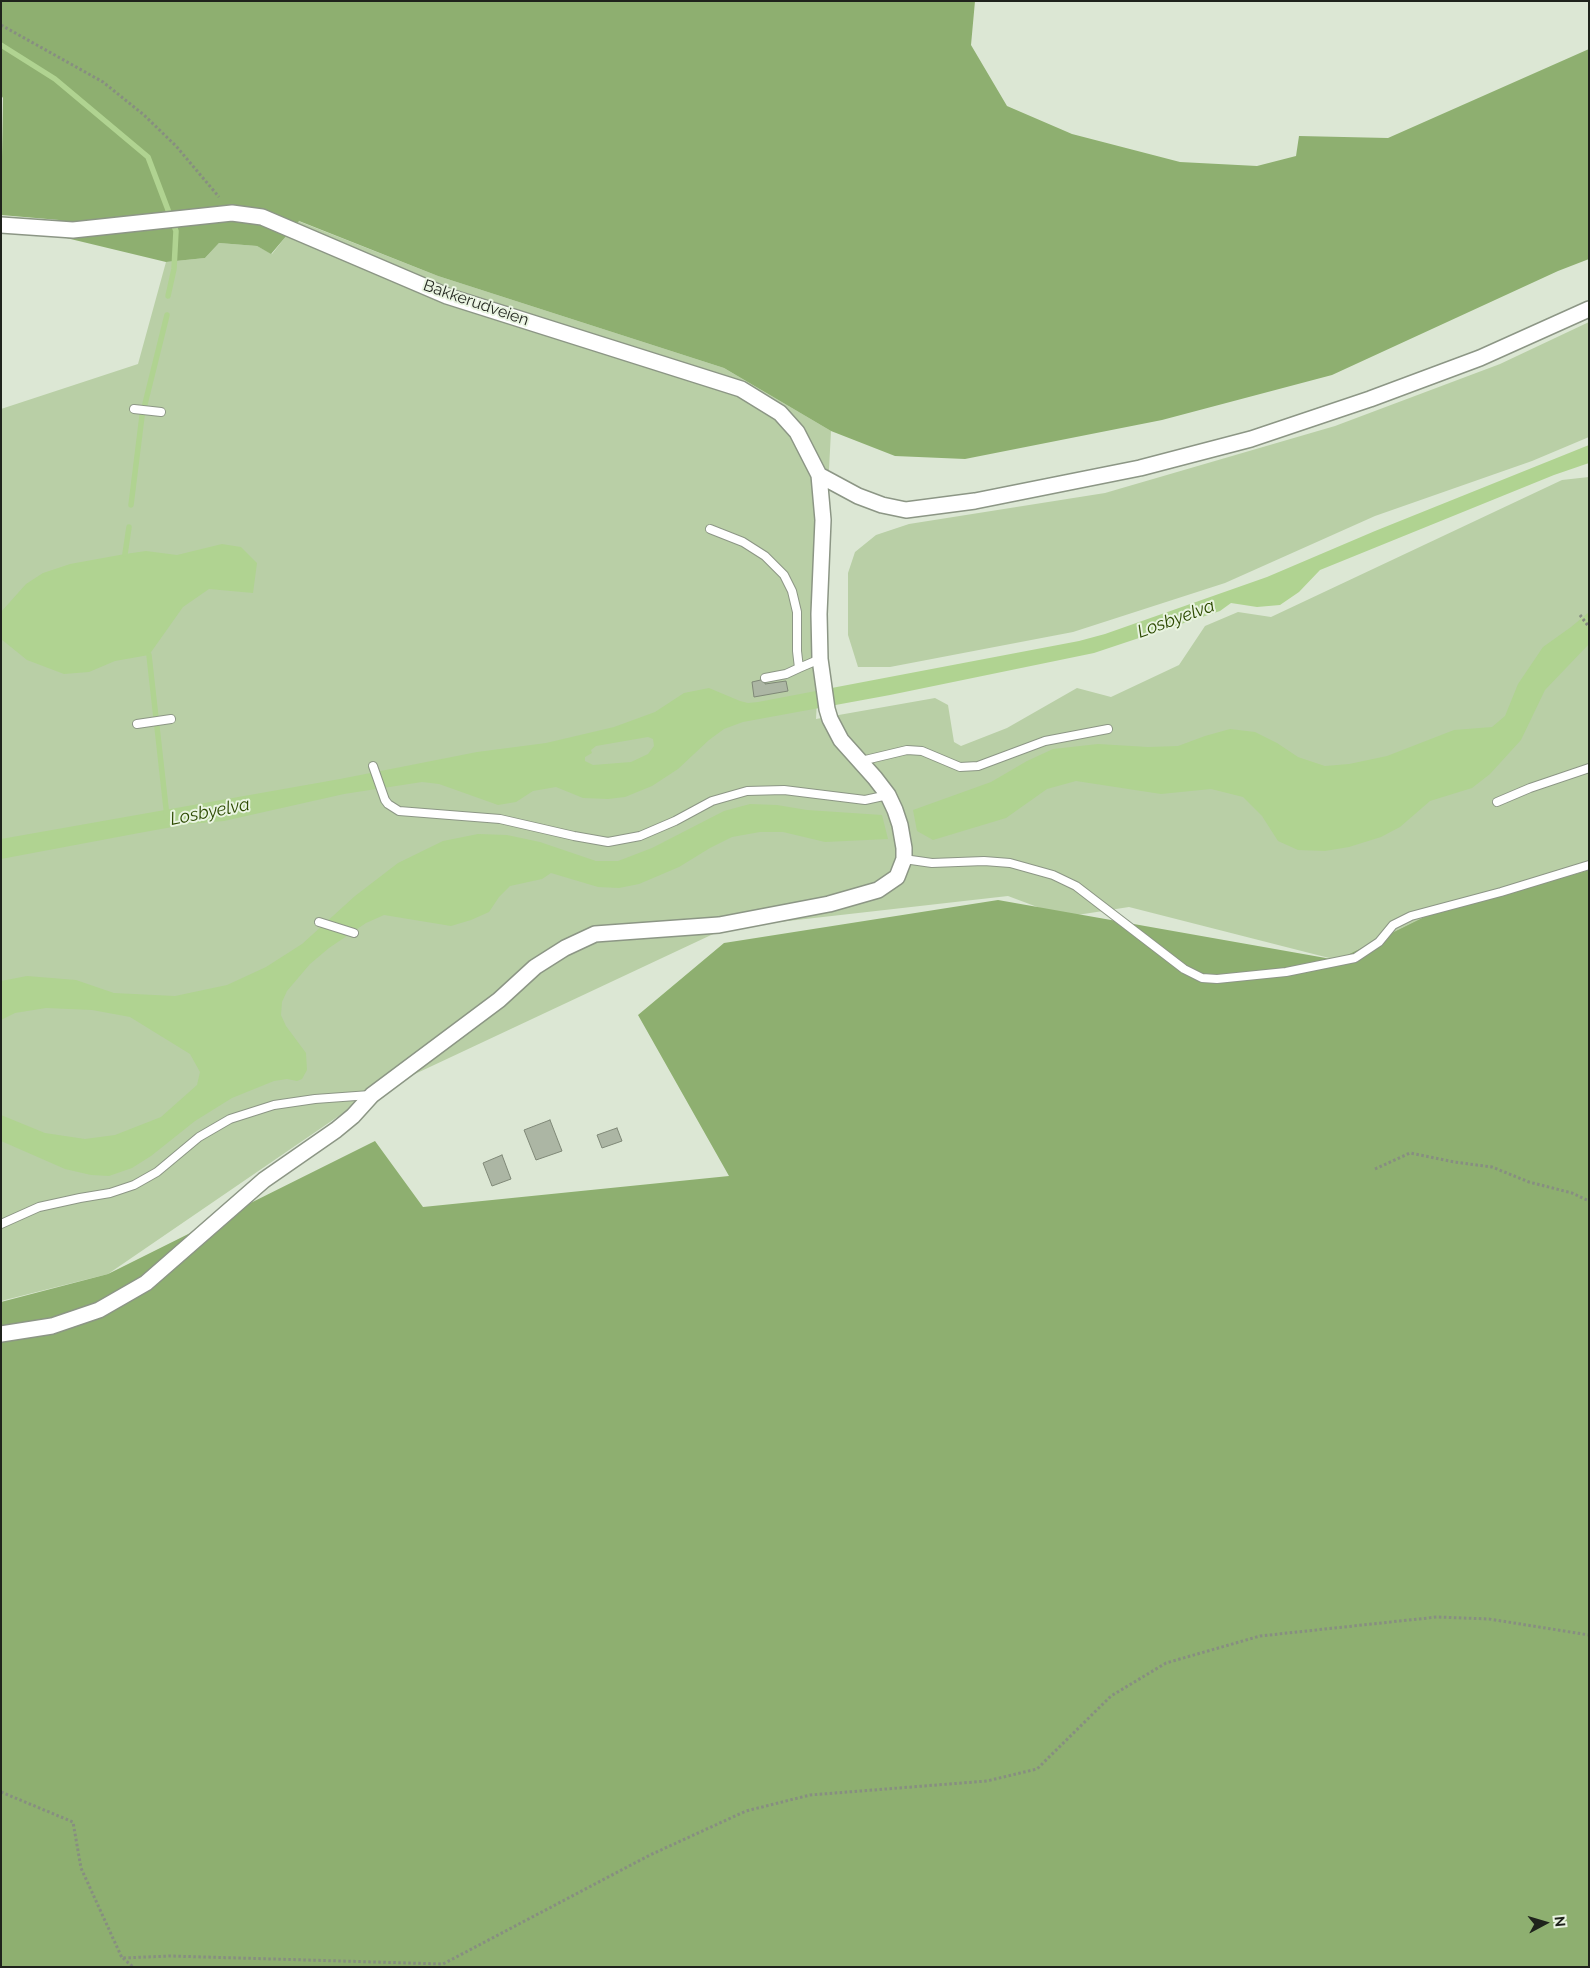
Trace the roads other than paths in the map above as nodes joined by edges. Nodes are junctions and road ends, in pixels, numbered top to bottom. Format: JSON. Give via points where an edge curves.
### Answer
{"nodes":[{"id":1,"x":1,"y":224,"type":"edge"},
{"id":2,"x":1589,"y":309,"type":"edge"},
{"id":3,"x":134,"y":408,"type":"dead end"},
{"id":4,"x":161,"y":412,"type":"dead end"},
{"id":5,"x":820,"y":475,"type":"junction"},
{"id":6,"x":710,"y":529,"type":"dead end"},
{"id":7,"x":820,"y":659,"type":"junction"},
{"id":8,"x":799,"y":668,"type":"junction"},
{"id":9,"x":765,"y":678,"type":"dead end"},
{"id":10,"x":172,"y":719,"type":"dead end"},
{"id":11,"x":137,"y":724,"type":"dead end"},
{"id":12,"x":1108,"y":729,"type":"dead end"},
{"id":13,"x":861,"y":761,"type":"junction"},
{"id":14,"x":373,"y":766,"type":"dead end"},
{"id":15,"x":1589,"y":768,"type":"edge"},
{"id":16,"x":888,"y":795,"type":"junction"},
{"id":17,"x":1497,"y":802,"type":"dead end"},
{"id":18,"x":904,"y":859,"type":"junction"},
{"id":19,"x":1589,"y":865,"type":"edge"},
{"id":20,"x":319,"y":922,"type":"dead end"},
{"id":21,"x":354,"y":934,"type":"dead end"},
{"id":22,"x":372,"y":1095,"type":"junction"},
{"id":23,"x":1,"y":1224,"type":"edge"},
{"id":24,"x":1,"y":1334,"type":"edge"}],
"edges":[{"from":1,"to":5,"type":"street","name":"Bakkerudveien","via":[[72,230],[232,213],[262,217],[447,296],[741,389],[780,413],[797,432]]},
{"from":2,"to":5,"type":"street","via":[[1480,358],[1370,399],[1251,439],[1130,470],[975,501],[906,510],[858,496]]},
{"from":3,"to":4,"type":"lane"},
{"from":5,"to":7,"type":"street","via":[[823,520],[818,614]]},
{"from":6,"to":8,"type":"lane","via":[[743,542],[765,556],[784,575],[797,612]]},
{"from":7,"to":8,"type":"lane"},
{"from":7,"to":13,"type":"street","via":[[830,719],[841,740]]},
{"from":8,"to":9,"type":"lane"},
{"from":10,"to":11,"type":"lane"},
{"from":12,"to":13,"type":"lane","via":[[1045,742],[978,766],[960,767],[922,751],[907,750]]},
{"from":13,"to":16,"type":"street"},
{"from":14,"to":16,"type":"lane","via":[[382,795],[399,811],[500,819],[608,842],[640,836],[712,801],[747,791],[784,790],[865,800]]},
{"from":15,"to":17,"type":"lane"},
{"from":16,"to":18,"type":"street","via":[[900,825]]},
{"from":18,"to":19,"type":"lane","via":[[932,863],[1010,863],[1053,875],[1076,886],[1184,969],[1202,978],[1217,979],[1286,972],[1355,958],[1379,942],[1393,925],[1412,916]]},
{"from":18,"to":22,"type":"street","via":[[897,876],[878,890],[829,904],[719,925],[595,934],[536,967],[499,1000]]},
{"from":20,"to":21,"type":"lane"},
{"from":22,"to":23,"type":"lane","via":[[274,1105],[230,1119],[199,1137],[157,1172],[134,1185],[39,1207]]},
{"from":22,"to":24,"type":"street","via":[[353,1116],[264,1180],[146,1283],[99,1310],[52,1326]]}]}
